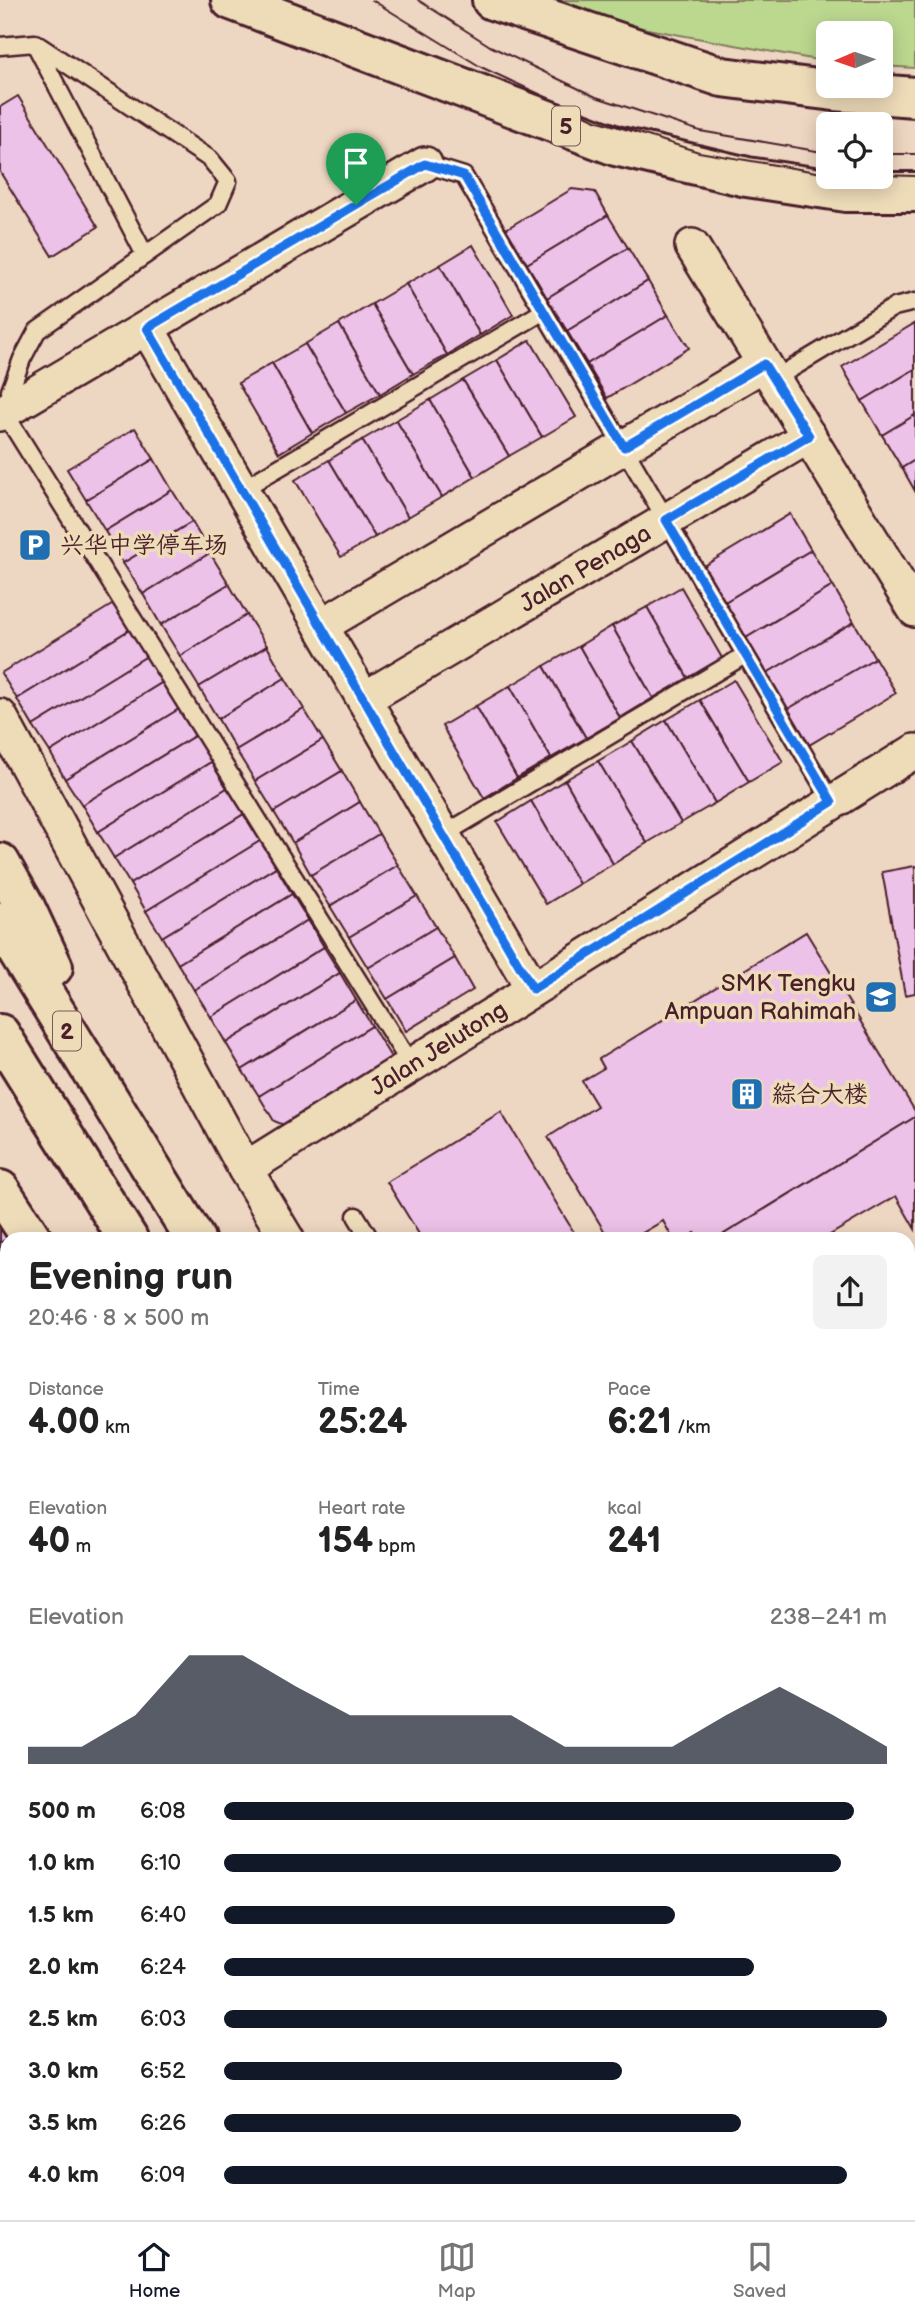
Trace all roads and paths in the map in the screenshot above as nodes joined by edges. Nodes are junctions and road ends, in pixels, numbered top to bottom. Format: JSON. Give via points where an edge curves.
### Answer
{"nodes":[{"id":1,"x":231,"y":0,"type":"edge"},
{"id":2,"x":492,"y":0,"type":"edge"},
{"id":3,"x":34,"y":44,"type":"junction"},
{"id":4,"x":0,"y":46,"type":"edge"},
{"id":5,"x":915,"y":96,"type":"edge"},
{"id":6,"x":425,"y":164,"type":"joint"},
{"id":7,"x":915,"y":192,"type":"edge"},
{"id":8,"x":692,"y":246,"type":"dead end"},
{"id":9,"x":145,"y":255,"type":"junction"},
{"id":10,"x":915,"y":302,"type":"edge"},
{"id":11,"x":544,"y":311,"type":"junction"},
{"id":12,"x":147,"y":328,"type":"junction"},
{"id":13,"x":769,"y":372,"type":"junction"},
{"id":14,"x":8,"y":410,"type":"edge"},
{"id":15,"x":809,"y":436,"type":"junction"},
{"id":16,"x":624,"y":447,"type":"junction"},
{"id":17,"x":242,"y":490,"type":"junction"},
{"id":18,"x":666,"y":520,"type":"junction"},
{"id":19,"x":915,"y":610,"type":"edge"},
{"id":20,"x":321,"y":626,"type":"junction"},
{"id":21,"x":745,"y":655,"type":"junction"},
{"id":22,"x":364,"y":699,"type":"junction"},
{"id":23,"x":0,"y":716,"type":"edge"},
{"id":24,"x":915,"y":751,"type":"edge"},
{"id":25,"x":832,"y":802,"type":"junction"},
{"id":26,"x":443,"y":835,"type":"junction"},
{"id":27,"x":0,"y":863,"type":"edge"},
{"id":28,"x":0,"y":922,"type":"edge"},
{"id":29,"x":533,"y":989,"type":"junction"},
{"id":30,"x":0,"y":1034,"type":"edge"},
{"id":31,"x":411,"y":1065,"type":"junction"},
{"id":32,"x":134,"y":1140,"type":"junction"},
{"id":33,"x":245,"y":1169,"type":"junction"},
{"id":34,"x":0,"y":1190,"type":"edge"},
{"id":35,"x":356,"y":1216,"type":"dead end"},
{"id":36,"x":27,"y":1232,"type":"edge"},
{"id":37,"x":124,"y":1232,"type":"edge"},
{"id":38,"x":191,"y":1232,"type":"edge"},
{"id":39,"x":283,"y":1232,"type":"edge"},
{"id":40,"x":366,"y":1232,"type":"edge"}],
"edges":[{"from":1,"to":7,"type":"main road","number":"5","via":[[616,145],[747,177],[846,192]]},
{"from":2,"to":5,"type":"main road","via":[[722,77]]},
{"from":3,"to":4,"type":"lane"},
{"from":3,"to":9,"type":"lane"},
{"from":3,"to":9,"type":"lane","via":[[210,159],[228,181],[218,204]]},
{"from":6,"to":11,"type":"lane","via":[[464,176]]},
{"from":6,"to":12,"type":"street"},
{"from":8,"to":13,"type":"street"},
{"from":9,"to":14,"type":"lane","via":[[37,331],[10,391]]},
{"from":10,"to":13,"type":"lane","via":[[894,307]]},
{"from":11,"to":16,"type":"lane"},
{"from":11,"to":17,"type":"lane"},
{"from":12,"to":14,"type":"street"},
{"from":12,"to":17,"type":"street"},
{"from":13,"to":15,"type":"street"},
{"from":13,"to":16,"type":"street"},
{"from":14,"to":31,"type":"lane"},
{"from":15,"to":18,"type":"street","name":"Jalan Penaga"},
{"from":15,"to":19,"type":"street"},
{"from":16,"to":18,"type":"lane"},
{"from":16,"to":20,"type":"street"},
{"from":17,"to":20,"type":"street"},
{"from":18,"to":21,"type":"lane"},
{"from":18,"to":22,"type":"street","name":"Jalan Penaga"},
{"from":20,"to":22,"type":"street"},
{"from":21,"to":25,"type":"lane"},
{"from":21,"to":26,"type":"lane"},
{"from":22,"to":26,"type":"street"},
{"from":23,"to":33,"type":"street"},
{"from":24,"to":25,"type":"street","name":"Jalan Jelutong"},
{"from":25,"to":29,"type":"street","name":"Jalan Jelutong"},
{"from":26,"to":29,"type":"street"},
{"from":27,"to":32,"type":"main road"},
{"from":28,"to":32,"type":"main road","number":"2"},
{"from":29,"to":31,"type":"street","name":"Jalan Jelutong"},
{"from":30,"to":37,"type":"main road","number":"2"},
{"from":31,"to":33,"type":"street","name":"Jalan Jelutong"},
{"from":32,"to":38,"type":"main road","number":"2"},
{"from":33,"to":39,"type":"street"},
{"from":34,"to":36,"type":"main road"},
{"from":35,"to":40,"type":"lane"}]}
